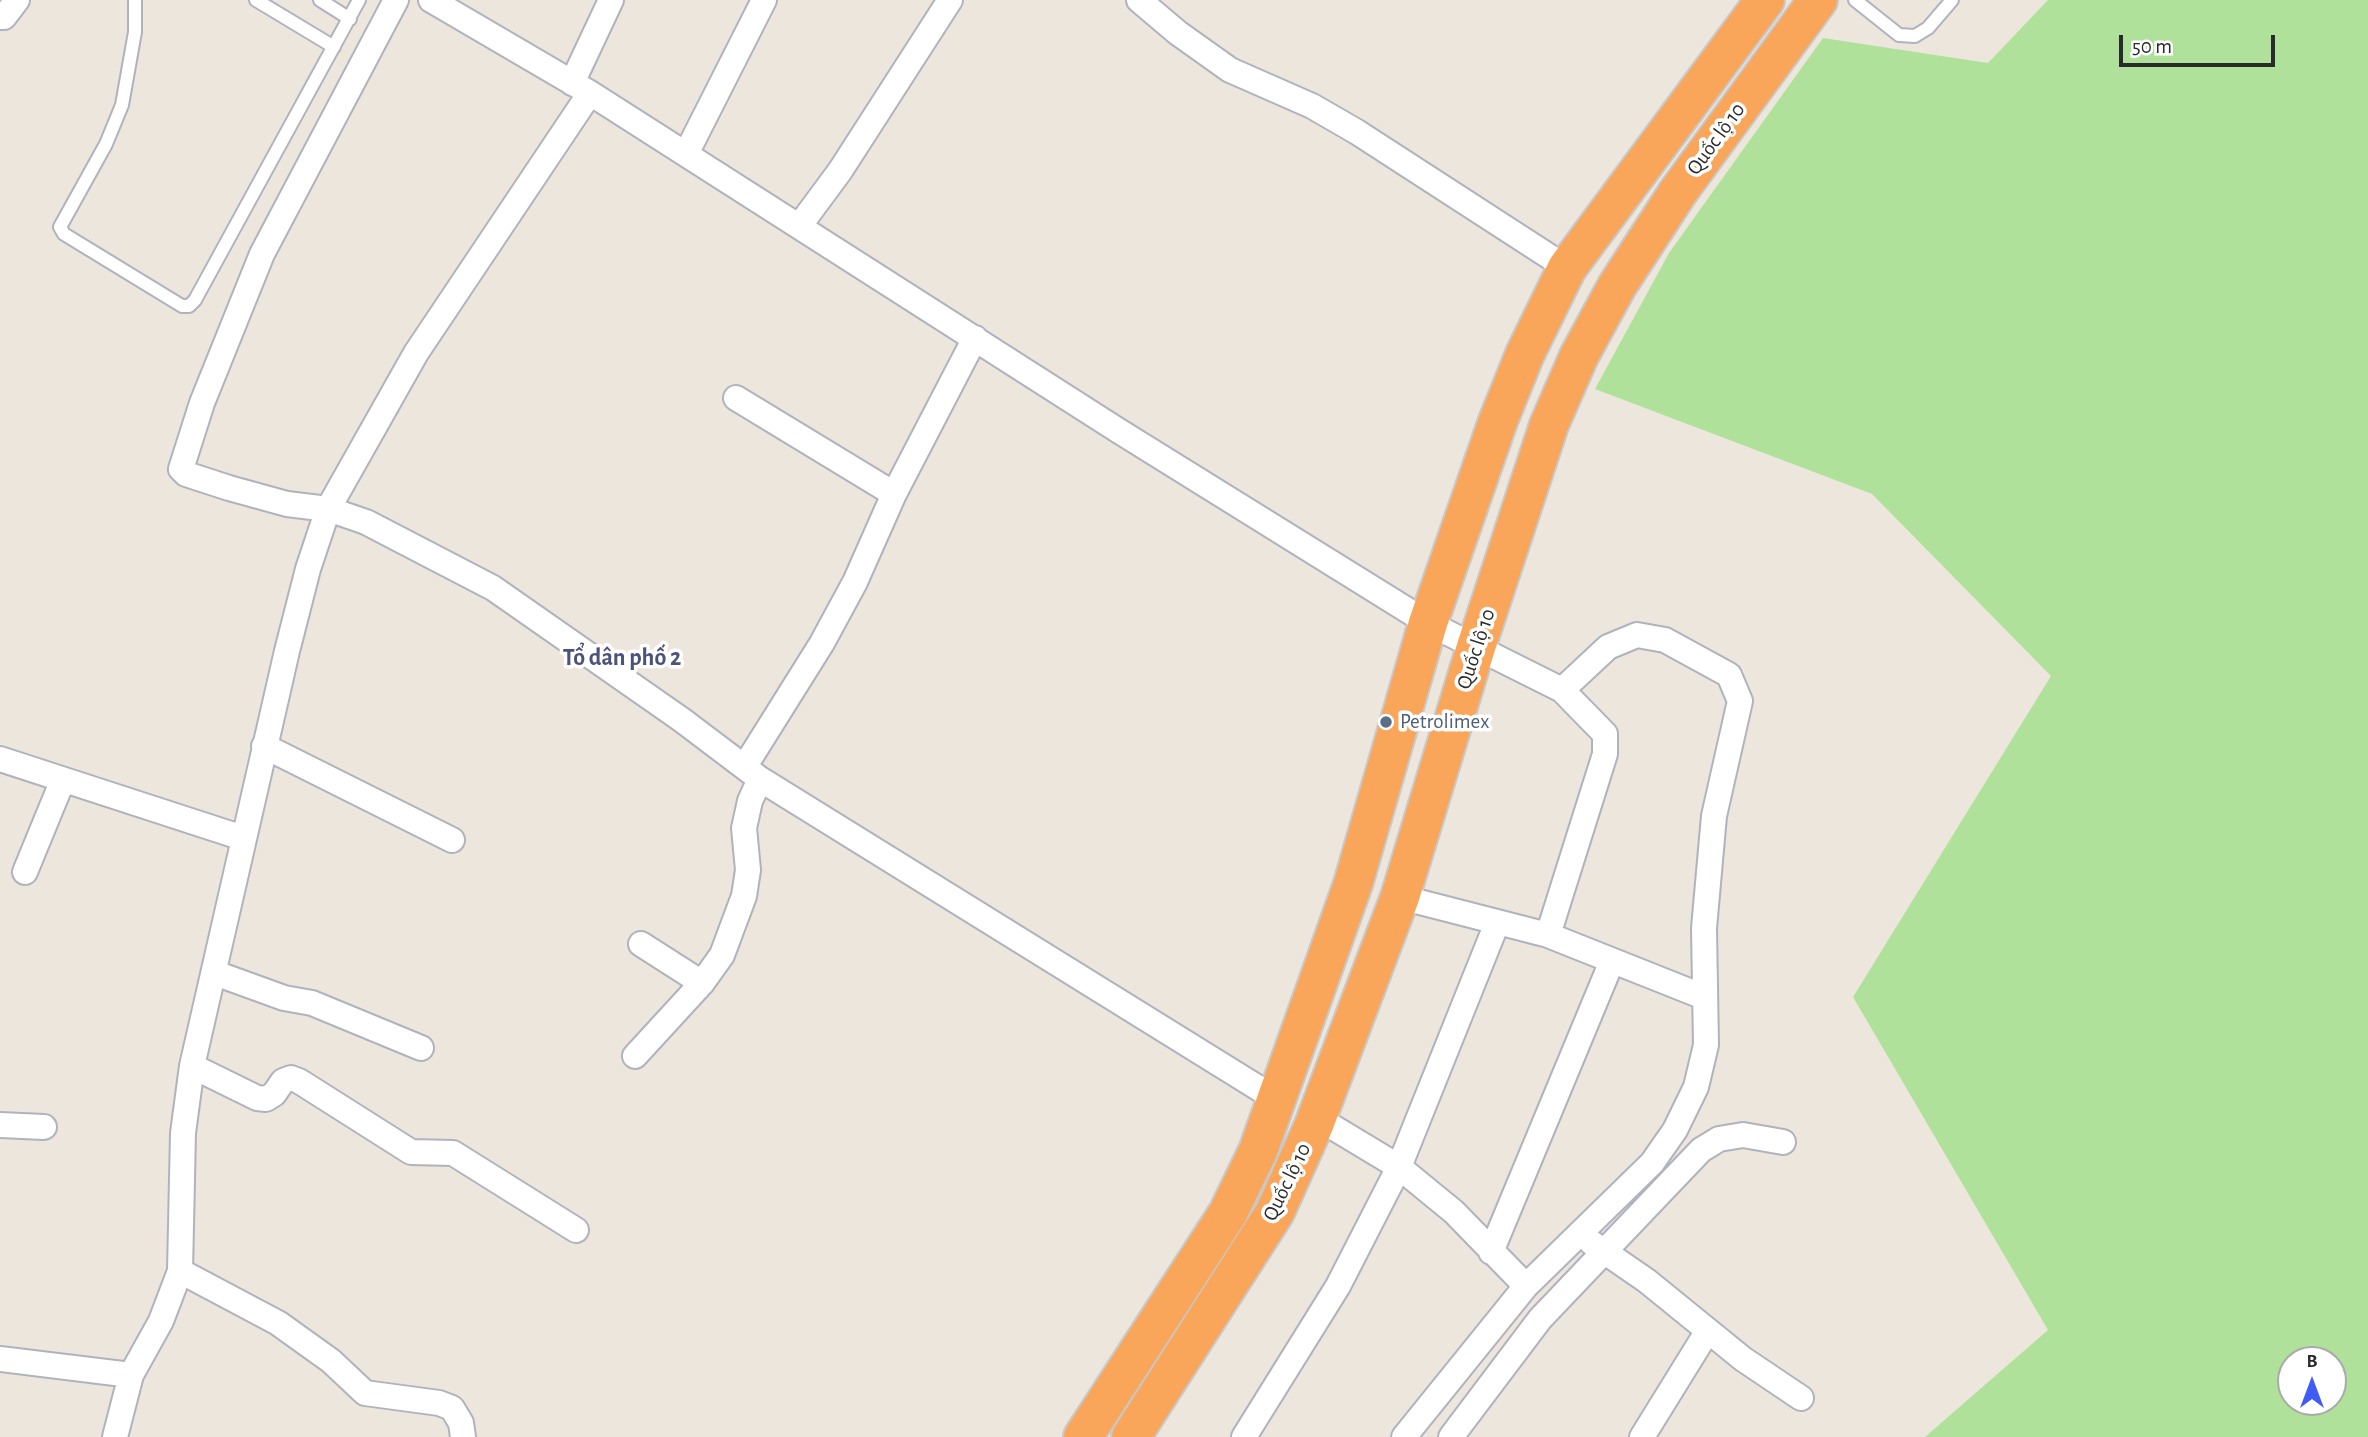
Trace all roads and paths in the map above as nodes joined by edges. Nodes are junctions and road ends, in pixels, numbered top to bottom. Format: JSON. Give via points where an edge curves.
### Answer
{"nodes":[{"id":1,"x":17,"y":0,"type":"edge"},
{"id":2,"x":135,"y":0,"type":"edge"},
{"id":3,"x":256,"y":0,"type":"edge"},
{"id":4,"x":320,"y":0,"type":"edge"},
{"id":5,"x":359,"y":0,"type":"edge"},
{"id":6,"x":396,"y":0,"type":"edge"},
{"id":7,"x":431,"y":0,"type":"edge"},
{"id":8,"x":611,"y":0,"type":"edge"},
{"id":9,"x":764,"y":0,"type":"edge"},
{"id":10,"x":950,"y":0,"type":"edge"},
{"id":11,"x":1139,"y":0,"type":"edge"},
{"id":12,"x":1765,"y":0,"type":"edge"},
{"id":13,"x":1818,"y":0,"type":"edge"},
{"id":14,"x":1855,"y":0,"type":"edge"},
{"id":15,"x":1952,"y":0,"type":"edge"},
{"id":16,"x":0,"y":17,"type":"edge"},
{"id":17,"x":350,"y":19,"type":"junction"},
{"id":18,"x":334,"y":47,"type":"junction"},
{"id":19,"x":581,"y":88,"type":"junction"},
{"id":20,"x":686,"y":154,"type":"junction"},
{"id":21,"x":800,"y":225,"type":"junction"},
{"id":22,"x":1567,"y":268,"type":"junction"},
{"id":23,"x":975,"y":338,"type":"junction"},
{"id":24,"x":736,"y":398,"type":"dead end"},
{"id":25,"x":894,"y":494,"type":"junction"},
{"id":26,"x":328,"y":509,"type":"junction"},
{"id":27,"x":1428,"y":623,"type":"junction"},
{"id":28,"x":1476,"y":647,"type":"junction"},
{"id":29,"x":1562,"y":690,"type":"junction"},
{"id":30,"x":264,"y":746,"type":"junction"},
{"id":31,"x":0,"y":759,"type":"edge"},
{"id":32,"x":753,"y":772,"type":"junction"},
{"id":33,"x":62,"y":782,"type":"junction"},
{"id":34,"x":243,"y":838,"type":"junction"},
{"id":35,"x":452,"y":840,"type":"dead end"},
{"id":36,"x":25,"y":872,"type":"dead end"},
{"id":37,"x":1400,"y":897,"type":"junction"},
{"id":38,"x":1497,"y":923,"type":"junction"},
{"id":39,"x":1548,"y":935,"type":"junction"},
{"id":40,"x":641,"y":944,"type":"dead end"},
{"id":41,"x":1612,"y":961,"type":"junction"},
{"id":42,"x":215,"y":973,"type":"junction"},
{"id":43,"x":702,"y":983,"type":"junction"},
{"id":44,"x":1704,"y":997,"type":"junction"},
{"id":45,"x":421,"y":1048,"type":"dead end"},
{"id":46,"x":635,"y":1056,"type":"dead end"},
{"id":47,"x":192,"y":1066,"type":"junction"},
{"id":48,"x":1276,"y":1098,"type":"junction"},
{"id":49,"x":1316,"y":1117,"type":"junction"},
{"id":50,"x":0,"y":1125,"type":"edge"},
{"id":51,"x":44,"y":1127,"type":"dead end"},
{"id":52,"x":1783,"y":1142,"type":"dead end"},
{"id":53,"x":1399,"y":1167,"type":"junction"},
{"id":54,"x":576,"y":1230,"type":"dead end"},
{"id":55,"x":1593,"y":1244,"type":"junction"},
{"id":56,"x":1491,"y":1252,"type":"junction"},
{"id":57,"x":180,"y":1271,"type":"junction"},
{"id":58,"x":1526,"y":1286,"type":"junction"},
{"id":59,"x":1707,"y":1332,"type":"junction"},
{"id":60,"x":1494,"y":1351,"type":"junction"},
{"id":61,"x":0,"y":1359,"type":"edge"},
{"id":62,"x":131,"y":1375,"type":"junction"},
{"id":63,"x":1801,"y":1398,"type":"dead end"},
{"id":64,"x":1406,"y":1436,"type":"edge"},
{"id":65,"x":115,"y":1437,"type":"edge"},
{"id":66,"x":463,"y":1437,"type":"edge"},
{"id":67,"x":1083,"y":1437,"type":"edge"},
{"id":68,"x":1131,"y":1437,"type":"edge"},
{"id":69,"x":1244,"y":1437,"type":"edge"},
{"id":70,"x":1451,"y":1437,"type":"edge"},
{"id":71,"x":1642,"y":1437,"type":"edge"}],
"edges":[{"from":1,"to":16,"type":"street"},
{"from":2,"to":18,"type":"lane","via":[[135,32],[122,105],[60,227],[64,234],[182,306],[195,300]]},
{"from":3,"to":18,"type":"lane"},
{"from":4,"to":17,"type":"lane"},
{"from":5,"to":17,"type":"lane"},
{"from":6,"to":26,"type":"street","via":[[262,254],[181,469],[229,488]]},
{"from":7,"to":19,"type":"street"},
{"from":8,"to":19,"type":"street"},
{"from":9,"to":20,"type":"street"},
{"from":10,"to":21,"type":"street"},
{"from":11,"to":22,"type":"street","via":[[1230,69],[1357,132]]},
{"from":12,"to":22,"type":"highway","name":"Quốc lộ 10"},
{"from":13,"to":28,"type":"highway","name":"Quốc lộ 10","via":[[1678,192],[1617,286],[1579,356],[1549,425]]},
{"from":14,"to":15,"type":"lane","via":[[1899,35],[1915,36]]},
{"from":17,"to":18,"type":"lane"},
{"from":19,"to":20,"type":"street"},
{"from":19,"to":26,"type":"street","via":[[416,354]]},
{"from":20,"to":21,"type":"street"},
{"from":21,"to":23,"type":"street"},
{"from":22,"to":27,"type":"highway","name":"Quốc lộ 10","via":[[1498,421]]},
{"from":23,"to":25,"type":"street"},
{"from":23,"to":27,"type":"street"},
{"from":24,"to":25,"type":"street"},
{"from":25,"to":32,"type":"street","via":[[877,537]]},
{"from":26,"to":30,"type":"street","via":[[308,569]]},
{"from":26,"to":32,"type":"street","via":[[366,522],[493,588]]},
{"from":27,"to":28,"type":"street"},
{"from":27,"to":48,"type":"highway","name":"Quốc lộ 10","via":[[1353,884]]},
{"from":28,"to":29,"type":"street"},
{"from":28,"to":37,"type":"highway","name":"Quốc lộ 10"},
{"from":29,"to":39,"type":"street","via":[[1605,734],[1605,754]]},
{"from":29,"to":44,"type":"street","via":[[1608,647],[1637,635],[1665,640],[1729,675],[1740,701],[1714,816],[1704,928]]},
{"from":30,"to":34,"type":"street"},
{"from":30,"to":35,"type":"street"},
{"from":31,"to":33,"type":"street"},
{"from":32,"to":43,"type":"street","via":[[744,828],[748,870],[744,896],[722,955]]},
{"from":32,"to":48,"type":"street"},
{"from":33,"to":34,"type":"street"},
{"from":33,"to":36,"type":"street"},
{"from":34,"to":42,"type":"street"},
{"from":37,"to":38,"type":"street"},
{"from":37,"to":49,"type":"highway","name":"Quốc lộ 10"},
{"from":38,"to":39,"type":"street"},
{"from":38,"to":53,"type":"street"},
{"from":39,"to":41,"type":"street"},
{"from":40,"to":43,"type":"street"},
{"from":41,"to":44,"type":"street"},
{"from":41,"to":56,"type":"street"},
{"from":42,"to":45,"type":"street","via":[[284,998],[313,1003]]},
{"from":42,"to":47,"type":"street"},
{"from":43,"to":46,"type":"street"},
{"from":44,"to":55,"type":"street","via":[[1706,1045],[1696,1087],[1675,1129]]},
{"from":47,"to":54,"type":"street","via":[[257,1098],[266,1099],[290,1078],[299,1081],[411,1152],[453,1153]]},
{"from":47,"to":57,"type":"street","via":[[183,1133]]},
{"from":48,"to":67,"type":"highway","name":"Quốc lộ 10","via":[[1228,1213]]},
{"from":49,"to":53,"type":"street"},
{"from":49,"to":68,"type":"highway","name":"Quốc lộ 10","via":[[1275,1212]]},
{"from":50,"to":51,"type":"street"},
{"from":52,"to":55,"type":"street","via":[[1743,1135],[1719,1139],[1700,1150]]},
{"from":53,"to":56,"type":"street","via":[[1454,1212]]},
{"from":53,"to":69,"type":"street","via":[[1338,1286]]},
{"from":55,"to":58,"type":"street"},
{"from":55,"to":59,"type":"street","via":[[1647,1281]]},
{"from":55,"to":60,"type":"street","via":[[1539,1319]]},
{"from":56,"to":58,"type":"street"},
{"from":57,"to":62,"type":"street","via":[[161,1321]]},
{"from":57,"to":66,"type":"street","via":[[278,1323],[331,1361],[365,1393],[453,1408]]},
{"from":58,"to":60,"type":"street"},
{"from":59,"to":63,"type":"street"},
{"from":59,"to":71,"type":"street"},
{"from":60,"to":64,"type":"street"},
{"from":60,"to":70,"type":"street"},
{"from":61,"to":62,"type":"street"},
{"from":62,"to":65,"type":"street"}]}
